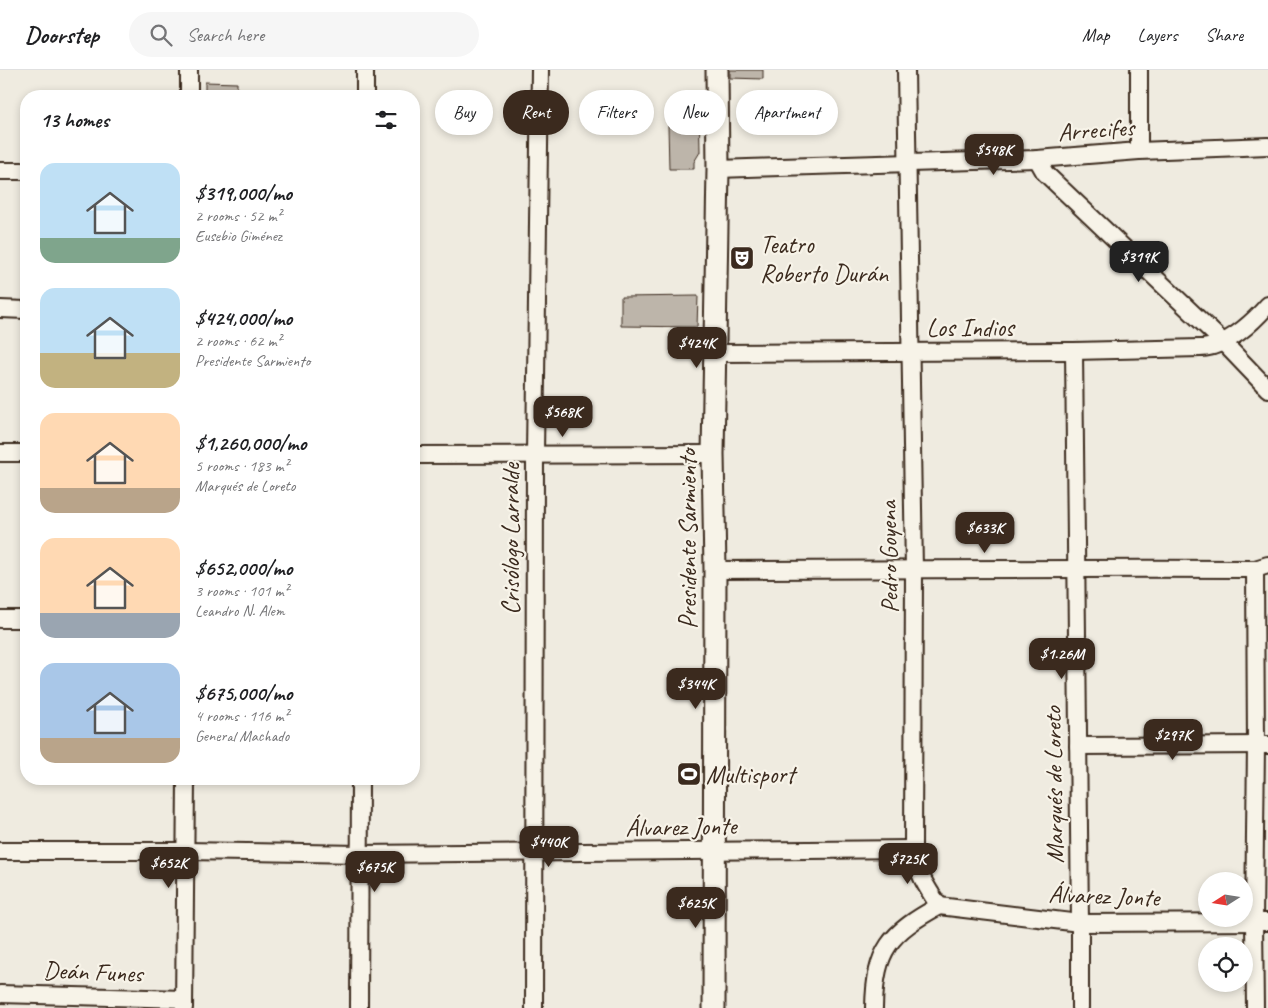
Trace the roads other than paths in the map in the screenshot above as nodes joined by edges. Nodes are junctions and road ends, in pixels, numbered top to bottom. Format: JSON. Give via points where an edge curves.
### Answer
{"nodes":[{"id":1,"x":189,"y":70,"type":"edge"},
{"id":2,"x":365,"y":70,"type":"edge"},
{"id":3,"x":540,"y":70,"type":"edge"},
{"id":4,"x":717,"y":70,"type":"edge"},
{"id":5,"x":906,"y":70,"type":"edge"},
{"id":6,"x":1139,"y":70,"type":"edge"},
{"id":7,"x":189,"y":90,"type":"edge"},
{"id":8,"x":365,"y":90,"type":"edge"},
{"id":9,"x":1268,"y":146,"type":"edge"},
{"id":10,"x":1139,"y":151,"type":"junction"},
{"id":11,"x":1036,"y":159,"type":"junction"},
{"id":12,"x":908,"y":163,"type":"junction"},
{"id":13,"x":718,"y":168,"type":"junction"},
{"id":14,"x":0,"y":171,"type":"edge"},
{"id":15,"x":20,"y":171,"type":"edge"},
{"id":16,"x":1268,"y":305,"type":"edge"},
{"id":17,"x":0,"y":309,"type":"edge"},
{"id":18,"x":20,"y":310,"type":"edge"},
{"id":19,"x":1223,"y":342,"type":"junction"},
{"id":20,"x":910,"y":352,"type":"junction"},
{"id":21,"x":1074,"y":352,"type":"junction"},
{"id":22,"x":715,"y":353,"type":"junction"},
{"id":23,"x":1268,"y":389,"type":"edge"},
{"id":24,"x":0,"y":453,"type":"edge"},
{"id":25,"x":20,"y":453,"type":"edge"},
{"id":26,"x":535,"y":454,"type":"junction"},
{"id":27,"x":713,"y":454,"type":"junction"},
{"id":28,"x":420,"y":455,"type":"edge"},
{"id":29,"x":1261,"y":567,"type":"edge"},
{"id":30,"x":1076,"y":568,"type":"junction"},
{"id":31,"x":715,"y":570,"type":"junction"},
{"id":32,"x":914,"y":570,"type":"junction"},
{"id":33,"x":0,"y":619,"type":"edge"},
{"id":34,"x":20,"y":619,"type":"edge"},
{"id":35,"x":1262,"y":745,"type":"edge"},
{"id":36,"x":1078,"y":746,"type":"junction"},
{"id":37,"x":186,"y":785,"type":"edge"},
{"id":38,"x":360,"y":785,"type":"edge"},
{"id":39,"x":913,"y":849,"type":"junction"},
{"id":40,"x":714,"y":850,"type":"junction"},
{"id":41,"x":0,"y":851,"type":"edge"},
{"id":42,"x":185,"y":852,"type":"junction"},
{"id":43,"x":534,"y":853,"type":"junction"},
{"id":44,"x":359,"y":854,"type":"junction"},
{"id":45,"x":939,"y":906,"type":"junction"},
{"id":46,"x":1080,"y":922,"type":"junction"},
{"id":47,"x":1261,"y":922,"type":"edge"},
{"id":48,"x":0,"y":994,"type":"edge"},
{"id":49,"x":184,"y":1004,"type":"edge"},
{"id":50,"x":359,"y":1008,"type":"edge"},
{"id":51,"x":534,"y":1008,"type":"edge"},
{"id":52,"x":714,"y":1008,"type":"edge"},
{"id":53,"x":874,"y":1008,"type":"edge"},
{"id":54,"x":1080,"y":1008,"type":"edge"},
{"id":55,"x":1254,"y":1008,"type":"edge"}],
"edges":[{"from":1,"to":7,"type":"street"},
{"from":2,"to":8,"type":"street"},
{"from":3,"to":26,"type":"street","name":"Crisólogo Larralde"},
{"from":4,"to":13,"type":"main road","name":"Presidente Sarmiento"},
{"from":5,"to":12,"type":"street","name":"Pedro Goyena"},
{"from":6,"to":10,"type":"street"},
{"from":9,"to":10,"type":"street","name":"Arrecifes"},
{"from":10,"to":11,"type":"street","name":"Arrecifes"},
{"from":11,"to":12,"type":"street","name":"Arrecifes"},
{"from":11,"to":19,"type":"street","via":[[1046,173]]},
{"from":12,"to":13,"type":"street","name":"Arrecifes"},
{"from":12,"to":20,"type":"street","name":"Pedro Goyena"},
{"from":13,"to":22,"type":"main road","name":"Presidente Sarmiento"},
{"from":14,"to":15,"type":"street"},
{"from":16,"to":19,"type":"street"},
{"from":17,"to":18,"type":"street"},
{"from":19,"to":21,"type":"street","name":"Los Indios","via":[[1200,348]]},
{"from":19,"to":23,"type":"street"},
{"from":20,"to":21,"type":"street","name":"Los Indios"},
{"from":20,"to":22,"type":"street","name":"Los Indios"},
{"from":20,"to":32,"type":"street","name":"Pedro Goyena"},
{"from":21,"to":30,"type":"street","name":"Marqués de Loreto"},
{"from":22,"to":27,"type":"main road","name":"Presidente Sarmiento"},
{"from":24,"to":25,"type":"street"},
{"from":26,"to":27,"type":"street"},
{"from":26,"to":28,"type":"street"},
{"from":26,"to":43,"type":"street","name":"Crisólogo Larralde"},
{"from":27,"to":31,"type":"main road","name":"Presidente Sarmiento"},
{"from":29,"to":30,"type":"street"},
{"from":29,"to":35,"type":"street"},
{"from":30,"to":32,"type":"street"},
{"from":30,"to":36,"type":"street","name":"Marqués de Loreto"},
{"from":31,"to":32,"type":"street"},
{"from":31,"to":40,"type":"main road","name":"Presidente Sarmiento"},
{"from":32,"to":39,"type":"street","name":"Pedro Goyena"},
{"from":33,"to":34,"type":"street"},
{"from":35,"to":36,"type":"street"},
{"from":35,"to":47,"type":"street"},
{"from":36,"to":46,"type":"street","name":"Marqués de Loreto"},
{"from":37,"to":42,"type":"street"},
{"from":38,"to":44,"type":"street"},
{"from":39,"to":40,"type":"street","name":"Álvarez Jonte"},
{"from":39,"to":45,"type":"street","name":"Pedro Goyena","via":[[923,880]]},
{"from":40,"to":43,"type":"street","name":"Álvarez Jonte"},
{"from":40,"to":52,"type":"main road","name":"Presidente Sarmiento"},
{"from":41,"to":42,"type":"street","name":"Álvarez Jonte"},
{"from":42,"to":44,"type":"street","name":"Álvarez Jonte"},
{"from":42,"to":49,"type":"street"},
{"from":43,"to":44,"type":"street","name":"Álvarez Jonte"},
{"from":43,"to":51,"type":"street","name":"Crisólogo Larralde"},
{"from":44,"to":50,"type":"street"},
{"from":45,"to":46,"type":"street","name":"Álvarez Jonte"},
{"from":45,"to":53,"type":"street","via":[[899,931],[888,944],[879,963]]},
{"from":46,"to":47,"type":"street","name":"Álvarez Jonte"},
{"from":46,"to":54,"type":"street","name":"Marqués de Loreto"},
{"from":47,"to":55,"type":"street"},
{"from":48,"to":49,"type":"street","name":"Deán Funes"}]}
